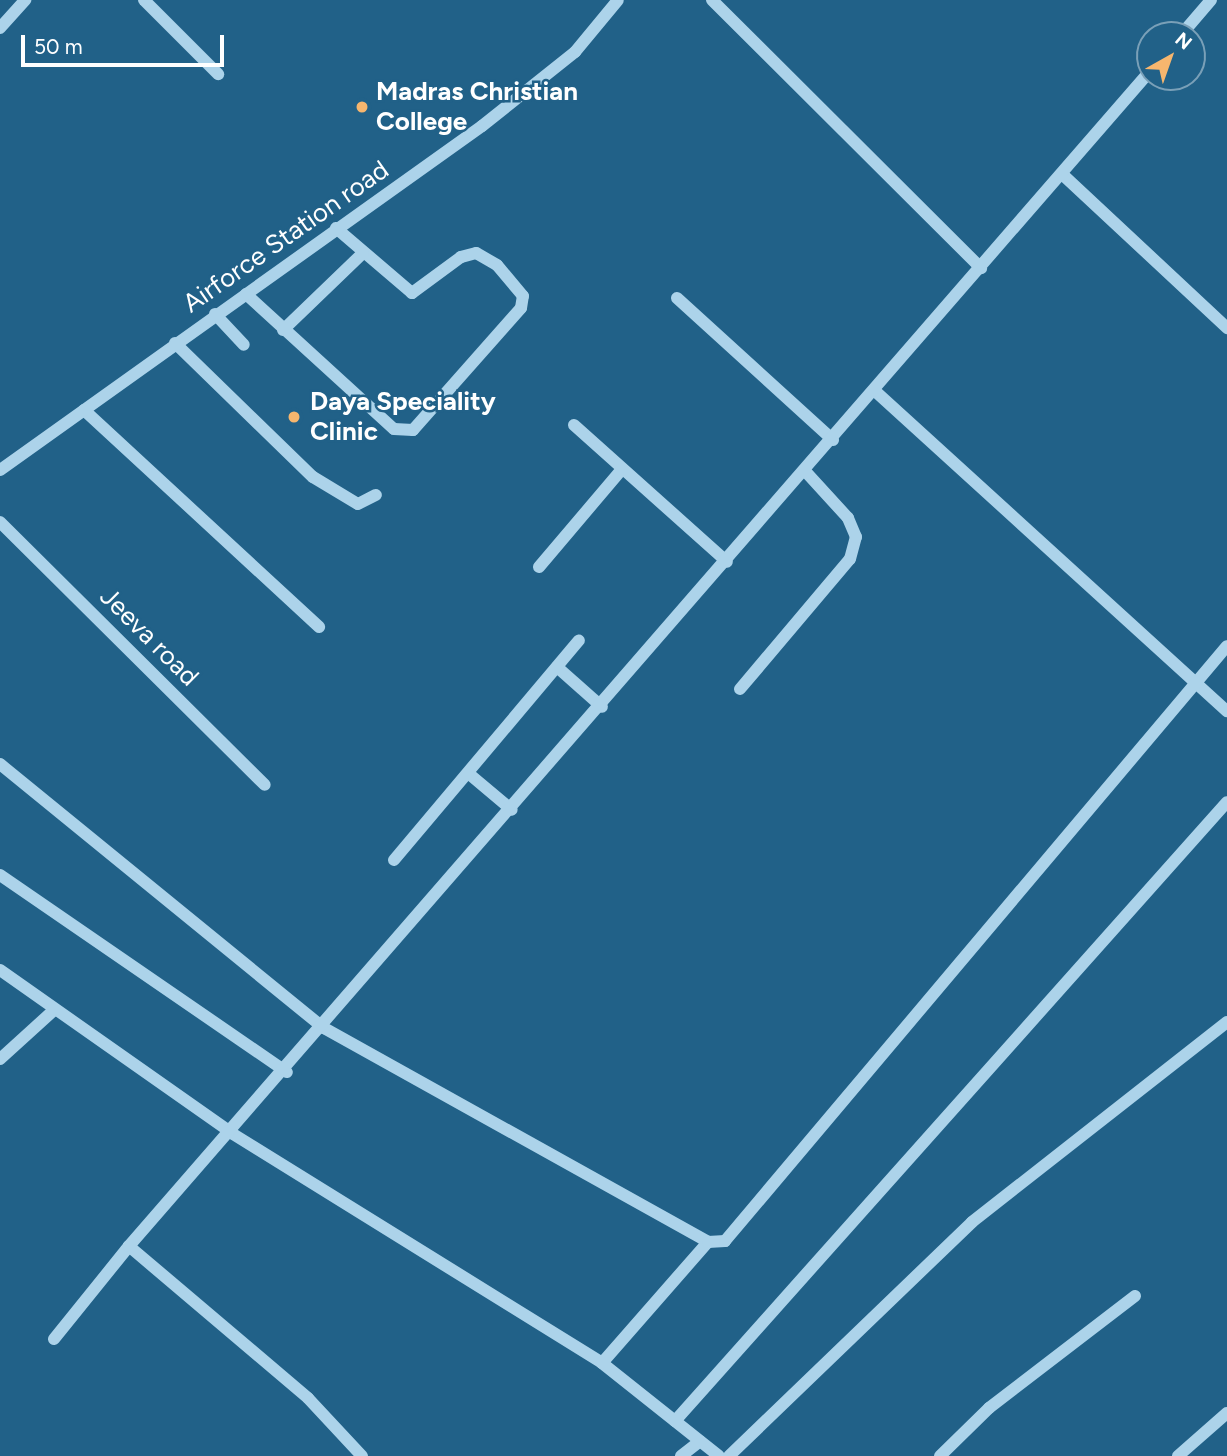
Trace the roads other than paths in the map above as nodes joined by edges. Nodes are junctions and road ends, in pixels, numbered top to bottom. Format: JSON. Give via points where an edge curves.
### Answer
{"nodes":[{"id":1,"x":25,"y":0,"type":"edge"},
{"id":2,"x":144,"y":0,"type":"edge"},
{"id":3,"x":618,"y":0,"type":"edge"},
{"id":4,"x":712,"y":0,"type":"edge"},
{"id":5,"x":1211,"y":0,"type":"edge"},
{"id":6,"x":1193,"y":21,"type":"edge"},
{"id":7,"x":0,"y":28,"type":"edge"},
{"id":8,"x":218,"y":74,"type":"dead end"},
{"id":9,"x":1136,"y":87,"type":"edge"},
{"id":10,"x":1062,"y":174,"type":"junction"},
{"id":11,"x":336,"y":228,"type":"junction"},
{"id":12,"x":363,"y":253,"type":"junction"},
{"id":13,"x":981,"y":268,"type":"junction"},
{"id":14,"x":246,"y":294,"type":"junction"},
{"id":15,"x":677,"y":298,"type":"dead end"},
{"id":16,"x":215,"y":314,"type":"junction"},
{"id":17,"x":1227,"y":328,"type":"edge"},
{"id":18,"x":283,"y":330,"type":"junction"},
{"id":19,"x":175,"y":343,"type":"junction"},
{"id":20,"x":244,"y":345,"type":"dead end"},
{"id":21,"x":875,"y":391,"type":"junction"},
{"id":22,"x":84,"y":410,"type":"junction"},
{"id":23,"x":574,"y":425,"type":"dead end"},
{"id":24,"x":833,"y":440,"type":"junction"},
{"id":25,"x":622,"y":469,"type":"junction"},
{"id":26,"x":0,"y":470,"type":"edge"},
{"id":27,"x":806,"y":472,"type":"junction"},
{"id":28,"x":376,"y":495,"type":"dead end"},
{"id":29,"x":0,"y":522,"type":"edge"},
{"id":30,"x":727,"y":562,"type":"junction"},
{"id":31,"x":539,"y":567,"type":"dead end"},
{"id":32,"x":320,"y":627,"type":"dead end"},
{"id":33,"x":579,"y":640,"type":"dead end"},
{"id":34,"x":1227,"y":646,"type":"edge"},
{"id":35,"x":557,"y":667,"type":"junction"},
{"id":36,"x":1196,"y":682,"type":"junction"},
{"id":37,"x":740,"y":689,"type":"dead end"},
{"id":38,"x":602,"y":707,"type":"junction"},
{"id":39,"x":1227,"y":711,"type":"edge"},
{"id":40,"x":0,"y":764,"type":"edge"},
{"id":41,"x":468,"y":773,"type":"junction"},
{"id":42,"x":265,"y":785,"type":"dead end"},
{"id":43,"x":1227,"y":802,"type":"edge"},
{"id":44,"x":512,"y":810,"type":"junction"},
{"id":45,"x":394,"y":860,"type":"dead end"},
{"id":46,"x":0,"y":875,"type":"edge"},
{"id":47,"x":0,"y":970,"type":"edge"},
{"id":48,"x":54,"y":1010,"type":"junction"},
{"id":49,"x":1227,"y":1022,"type":"edge"},
{"id":50,"x":324,"y":1028,"type":"junction"},
{"id":51,"x":0,"y":1059,"type":"edge"},
{"id":52,"x":287,"y":1072,"type":"junction"},
{"id":53,"x":233,"y":1133,"type":"junction"},
{"id":54,"x":708,"y":1242,"type":"junction"},
{"id":55,"x":129,"y":1247,"type":"junction"},
{"id":56,"x":1135,"y":1296,"type":"dead end"},
{"id":57,"x":54,"y":1339,"type":"dead end"},
{"id":58,"x":602,"y":1363,"type":"junction"},
{"id":59,"x":1227,"y":1413,"type":"edge"},
{"id":60,"x":675,"y":1422,"type":"junction"},
{"id":61,"x":699,"y":1441,"type":"junction"},
{"id":62,"x":362,"y":1456,"type":"edge"},
{"id":63,"x":681,"y":1456,"type":"edge"},
{"id":64,"x":719,"y":1456,"type":"edge"},
{"id":65,"x":729,"y":1456,"type":"edge"},
{"id":66,"x":940,"y":1456,"type":"edge"},
{"id":67,"x":1178,"y":1456,"type":"edge"}],
"edges":[{"from":1,"to":7,"type":"street"},
{"from":2,"to":8,"type":"street"},
{"from":3,"to":11,"type":"street","name":"Airforce Station road","via":[[575,52],[527,92]]},
{"from":4,"to":13,"type":"street"},
{"from":5,"to":6,"type":"street"},
{"from":9,"to":10,"type":"street"},
{"from":10,"to":13,"type":"street"},
{"from":10,"to":17,"type":"street"},
{"from":11,"to":12,"type":"street"},
{"from":11,"to":14,"type":"street","name":"Airforce Station road"},
{"from":12,"to":18,"type":"street"},
{"from":12,"to":18,"type":"street","via":[[412,293],[461,257],[476,253],[517,286],[522,308],[433,410],[403,432]]},
{"from":13,"to":21,"type":"street"},
{"from":14,"to":16,"type":"street","name":"Airforce Station road"},
{"from":14,"to":18,"type":"street"},
{"from":15,"to":24,"type":"street"},
{"from":16,"to":19,"type":"street","name":"Airforce Station road"},
{"from":16,"to":20,"type":"street"},
{"from":19,"to":22,"type":"street","name":"Airforce Station road"},
{"from":19,"to":28,"type":"street","via":[[313,477],[358,504]]},
{"from":21,"to":24,"type":"street"},
{"from":21,"to":36,"type":"street"},
{"from":22,"to":26,"type":"street","name":"Airforce Station road"},
{"from":22,"to":32,"type":"street"},
{"from":23,"to":25,"type":"street"},
{"from":24,"to":27,"type":"street"},
{"from":25,"to":30,"type":"street"},
{"from":25,"to":31,"type":"street"},
{"from":27,"to":30,"type":"street"},
{"from":27,"to":37,"type":"street","via":[[848,518],[856,537],[850,559]]},
{"from":29,"to":42,"type":"street","name":"Jeeva road"},
{"from":30,"to":38,"type":"street"},
{"from":33,"to":35,"type":"street"},
{"from":34,"to":36,"type":"street"},
{"from":35,"to":38,"type":"street"},
{"from":35,"to":41,"type":"street"},
{"from":36,"to":39,"type":"street"},
{"from":36,"to":54,"type":"street","via":[[725,1241]]},
{"from":38,"to":44,"type":"street"},
{"from":40,"to":50,"type":"street"},
{"from":41,"to":44,"type":"street"},
{"from":41,"to":45,"type":"street"},
{"from":43,"to":60,"type":"street"},
{"from":44,"to":50,"type":"street"},
{"from":46,"to":52,"type":"street"},
{"from":47,"to":48,"type":"street"},
{"from":48,"to":51,"type":"street"},
{"from":48,"to":53,"type":"street"},
{"from":49,"to":65,"type":"street","via":[[972,1222]]},
{"from":50,"to":52,"type":"street"},
{"from":50,"to":54,"type":"street"},
{"from":52,"to":53,"type":"street"},
{"from":53,"to":55,"type":"street"},
{"from":53,"to":58,"type":"street"},
{"from":54,"to":58,"type":"street"},
{"from":55,"to":57,"type":"street"},
{"from":55,"to":62,"type":"street","via":[[308,1398]]},
{"from":56,"to":66,"type":"street","via":[[989,1408]]},
{"from":58,"to":60,"type":"street"},
{"from":59,"to":67,"type":"street"},
{"from":60,"to":61,"type":"street"},
{"from":61,"to":63,"type":"street"},
{"from":61,"to":64,"type":"street"}]}
